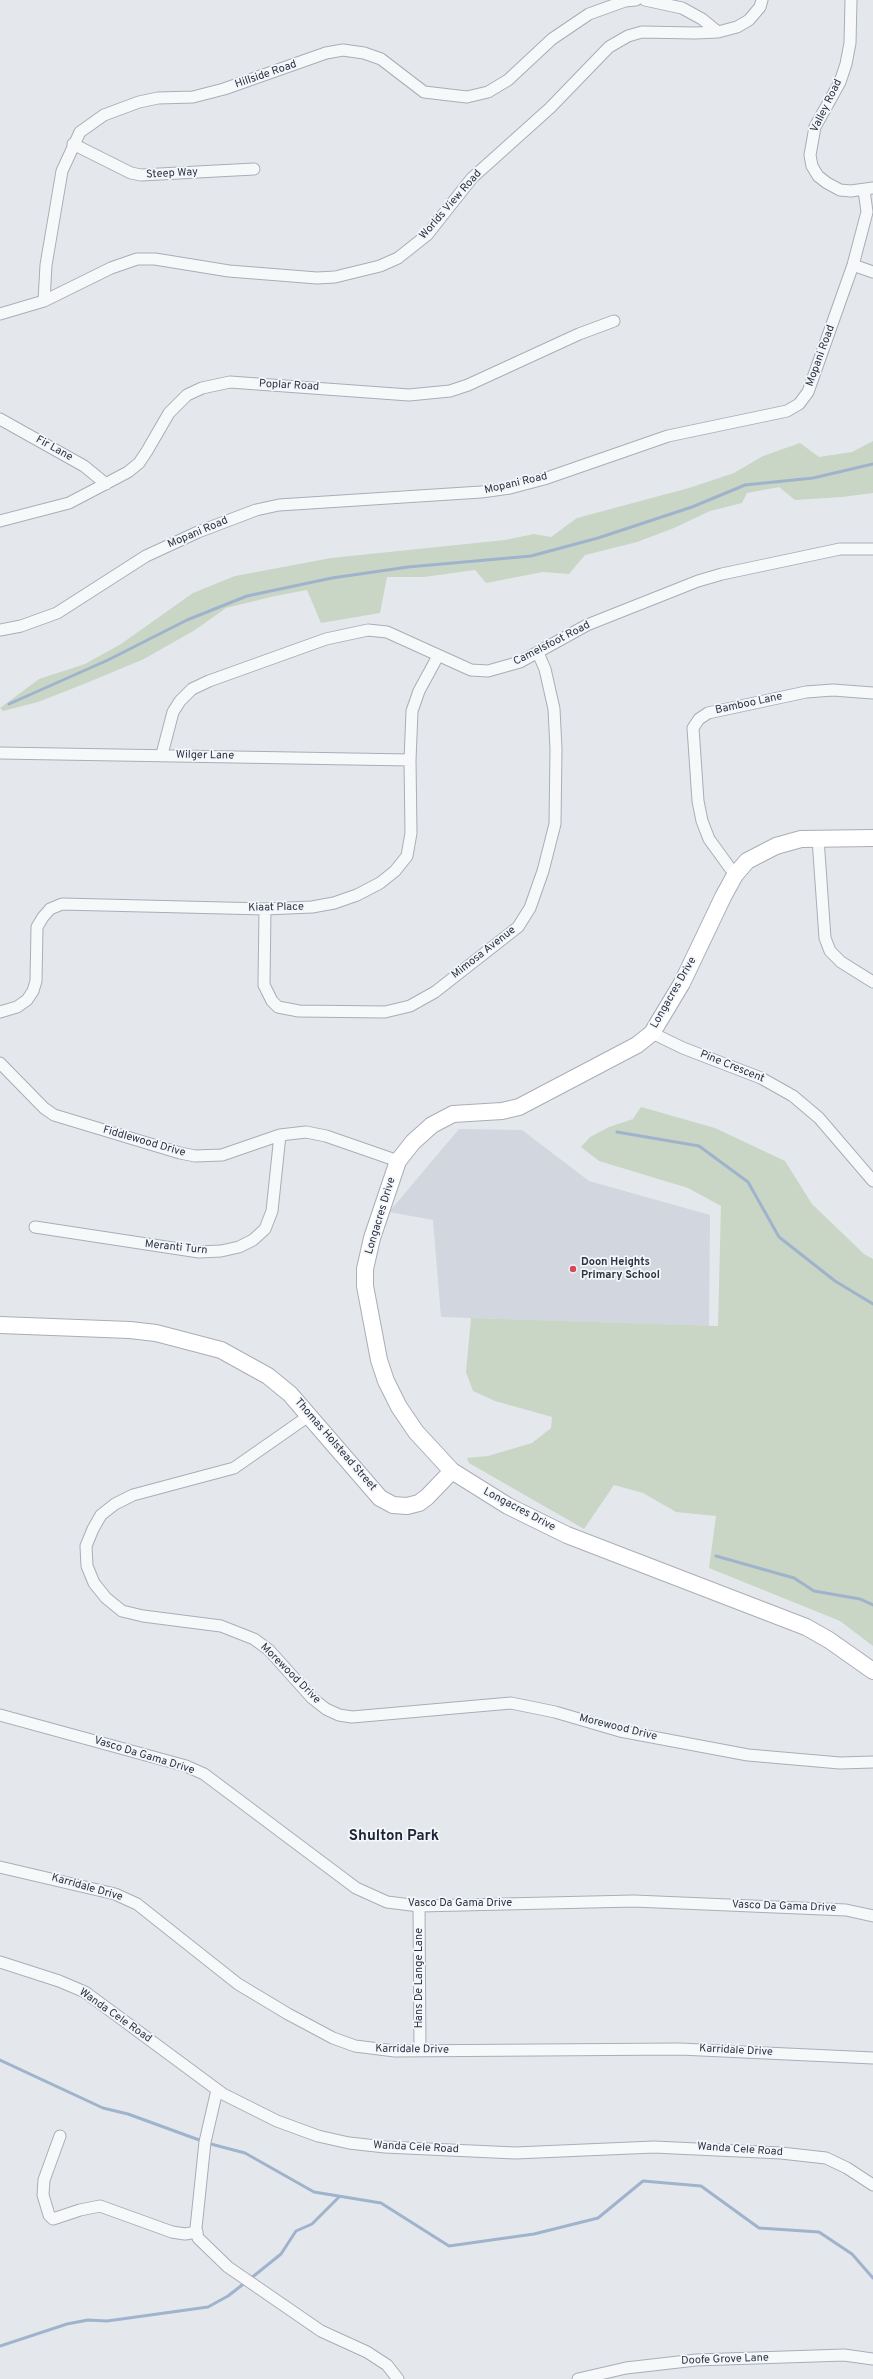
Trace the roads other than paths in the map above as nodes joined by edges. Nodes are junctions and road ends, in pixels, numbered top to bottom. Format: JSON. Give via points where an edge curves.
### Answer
{"nodes":[{"id":1,"x":636,"y":0,"type":"edge"},
{"id":2,"x":645,"y":0,"type":"edge"},
{"id":3,"x":762,"y":0,"type":"edge"},
{"id":4,"x":851,"y":0,"type":"edge"},
{"id":5,"x":718,"y":32,"type":"junction"},
{"id":6,"x":73,"y":144,"type":"junction"},
{"id":7,"x":254,"y":169,"type":"dead end"},
{"id":8,"x":868,"y":189,"type":"edge"},
{"id":9,"x":854,"y":265,"type":"junction"},
{"id":10,"x":873,"y":272,"type":"edge"},
{"id":11,"x":44,"y":301,"type":"junction"},
{"id":12,"x":0,"y":314,"type":"edge"},
{"id":13,"x":614,"y":321,"type":"dead end"},
{"id":14,"x":0,"y":419,"type":"edge"},
{"id":15,"x":106,"y":484,"type":"junction"},
{"id":16,"x":0,"y":521,"type":"edge"},
{"id":17,"x":873,"y":549,"type":"edge"},
{"id":18,"x":0,"y":630,"type":"edge"},
{"id":19,"x":538,"y":653,"type":"junction"},
{"id":20,"x":438,"y":656,"type":"junction"},
{"id":21,"x":873,"y":693,"type":"edge"},
{"id":22,"x":0,"y":753,"type":"edge"},
{"id":23,"x":162,"y":754,"type":"junction"},
{"id":24,"x":410,"y":760,"type":"junction"},
{"id":25,"x":873,"y":838,"type":"edge"},
{"id":26,"x":818,"y":839,"type":"junction"},
{"id":27,"x":735,"y":875,"type":"junction"},
{"id":28,"x":265,"y":909,"type":"junction"},
{"id":29,"x":873,"y":982,"type":"edge"},
{"id":30,"x":0,"y":1012,"type":"edge"},
{"id":31,"x":652,"y":1033,"type":"junction"},
{"id":32,"x":0,"y":1064,"type":"edge"},
{"id":33,"x":280,"y":1135,"type":"junction"},
{"id":34,"x":398,"y":1161,"type":"junction"},
{"id":35,"x":873,"y":1181,"type":"edge"},
{"id":36,"x":35,"y":1227,"type":"dead end"},
{"id":37,"x":0,"y":1325,"type":"edge"},
{"id":38,"x":310,"y":1415,"type":"junction"},
{"id":39,"x":452,"y":1471,"type":"junction"},
{"id":40,"x":873,"y":1671,"type":"edge"},
{"id":41,"x":0,"y":1715,"type":"edge"},
{"id":42,"x":873,"y":1762,"type":"edge"},
{"id":43,"x":0,"y":1866,"type":"edge"},
{"id":44,"x":419,"y":1906,"type":"junction"},
{"id":45,"x":873,"y":1916,"type":"edge"},
{"id":46,"x":0,"y":1962,"type":"edge"},
{"id":47,"x":420,"y":2051,"type":"junction"},
{"id":48,"x":873,"y":2058,"type":"edge"},
{"id":49,"x":217,"y":2090,"type":"junction"},
{"id":50,"x":60,"y":2136,"type":"dead end"},
{"id":51,"x":873,"y":2185,"type":"edge"},
{"id":52,"x":197,"y":2232,"type":"junction"},
{"id":53,"x":873,"y":2359,"type":"edge"},
{"id":54,"x":398,"y":2379,"type":"edge"},
{"id":55,"x":578,"y":2379,"type":"edge"}],
"edges":[{"from":1,"to":6,"type":"street","name":"Hillside Road","via":[[625,1],[589,14],[552,39],[508,80],[488,92],[467,98],[424,92],[381,59],[364,53],[342,50],[326,53],[224,89],[193,97],[158,98],[117,110],[90,124],[80,132]]},
{"from":2,"to":5,"type":"street","via":[[682,8]]},
{"from":3,"to":5,"type":"street","name":"Worlds View Road","via":[[760,7],[749,20],[737,27]]},
{"from":4,"to":8,"type":"street","name":"Valley Road","via":[[850,43],[846,64],[840,82],[815,127],[810,155],[812,166],[818,176],[827,183],[840,190]]},
{"from":5,"to":11,"type":"street","name":"Worlds View Road","via":[[642,32],[628,36],[609,48],[550,108],[472,178],[427,235],[398,258],[380,266],[335,277],[316,278],[229,271],[136,259],[111,268]]},
{"from":6,"to":7,"type":"street","name":"Steep Way","via":[[131,173],[141,175]]},
{"from":6,"to":11,"type":"street","name":"Hillside Road","via":[[62,171],[57,194],[46,265]]},
{"from":8,"to":9,"type":"street","name":"Mopani Road","via":[[867,212]]},
{"from":9,"to":10,"type":"street"},
{"from":9,"to":18,"type":"street","name":"Mopani Road","via":[[808,392],[799,404],[787,411],[668,436],[544,479],[510,488],[279,505],[256,510],[198,532],[146,556],[57,613],[21,626]]},
{"from":11,"to":12,"type":"street"},
{"from":13,"to":15,"type":"street","name":"Poplar Road","via":[[450,391],[409,394],[230,382],[202,388],[187,396],[169,413],[139,462],[128,472]]},
{"from":14,"to":15,"type":"street","name":"Fir Lane","via":[[84,466]]},
{"from":15,"to":16,"type":"street","name":"Poplar Road","via":[[69,504]]},
{"from":17,"to":19,"type":"street","name":"Camelsfoot Road","via":[[840,549],[698,581],[587,625]]},
{"from":19,"to":20,"type":"street","name":"Camelsfoot Road","via":[[514,664],[488,671],[472,670]]},
{"from":19,"to":28,"type":"street","name":"Mimosa Avenue","via":[[545,669],[554,709],[555,824],[530,908],[518,927],[435,992],[410,1006],[385,1012],[299,1011],[278,1007],[265,990],[262,972]]},
{"from":20,"to":23,"type":"street","name":"Camelsfoot Road","via":[[387,632],[368,630],[326,639],[209,680],[192,689],[173,712]]},
{"from":20,"to":24,"type":"street","name":"Kiaat Place","via":[[418,691],[412,711]]},
{"from":21,"to":27,"type":"street","name":"Bamboo Lane","via":[[833,690],[806,692],[708,713],[699,719],[693,728],[702,822],[710,839]]},
{"from":22,"to":23,"type":"street","name":"Wilger Lane"},
{"from":23,"to":24,"type":"street","name":"Wilger Lane"},
{"from":24,"to":28,"type":"street","name":"Kiaat Place","via":[[411,833],[407,856],[395,871],[380,883],[334,903],[312,907]]},
{"from":25,"to":26,"type":"street","name":"Longacres Drive"},
{"from":26,"to":27,"type":"street","name":"Longacres Drive","via":[[776,846],[747,861]]},
{"from":26,"to":29,"type":"street","via":[[825,938],[830,951],[841,962]]},
{"from":27,"to":31,"type":"street","name":"Longacres Drive","via":[[682,984]]},
{"from":28,"to":30,"type":"street","name":"Kiaat Place","via":[[62,904],[50,909],[37,927],[36,981],[33,991],[27,1000],[17,1007]]},
{"from":31,"to":34,"type":"street","name":"Longacres Drive","via":[[622,1054],[519,1107],[502,1111],[469,1112],[432,1125],[413,1142]]},
{"from":31,"to":35,"type":"street","name":"Pine Crescent","via":[[683,1048],[761,1078],[793,1096],[819,1118]]},
{"from":32,"to":33,"type":"street","name":"Fiddlewood Drive","via":[[39,1104],[54,1115],[180,1153],[195,1156],[222,1155]]},
{"from":33,"to":34,"type":"street","name":"Fiddlewood Drive","via":[[301,1132],[326,1136]]},
{"from":33,"to":36,"type":"street","name":"Meranti Turn","via":[[272,1211],[265,1229],[253,1240],[239,1247],[199,1252]]},
{"from":34,"to":39,"type":"street","name":"Longacres Drive","via":[[372,1238],[365,1269],[371,1323],[378,1360],[399,1407],[434,1454]]},
{"from":37,"to":38,"type":"street","name":"Thomas Holstead Street","via":[[130,1330],[221,1350],[268,1376]]},
{"from":38,"to":39,"type":"street","name":"Thomas Holstead Street","via":[[380,1498],[393,1505],[407,1506],[428,1497]]},
{"from":38,"to":42,"type":"street","name":"Morewood Drive","via":[[234,1468],[133,1495],[101,1515],[92,1529],[86,1546],[87,1566],[94,1583],[106,1598],[122,1611],[221,1626],[254,1639],[269,1650],[312,1698],[326,1709],[352,1718],[511,1703],[555,1712],[620,1731],[748,1755],[840,1763]]},
{"from":39,"to":40,"type":"street","name":"Longacres Drive","via":[[508,1506],[567,1535],[806,1628],[829,1640]]},
{"from":41,"to":44,"type":"street","name":"Vasco Da Gama Drive","via":[[186,1766],[204,1774],[356,1888],[388,1902]]},
{"from":43,"to":47,"type":"street","name":"Karridale Drive","via":[[115,1894],[137,1904],[238,1984],[334,2038],[374,2050]]},
{"from":44,"to":45,"type":"street","name":"Vasco Da Gama Drive","via":[[634,1901],[846,1910]]},
{"from":44,"to":47,"type":"street","name":"Hans De Lange Lane"},
{"from":46,"to":49,"type":"street","name":"Wanda Cele Road","via":[[85,1992]]},
{"from":47,"to":48,"type":"street","name":"Karridale Drive","via":[[680,2049]]},
{"from":49,"to":51,"type":"street","name":"Wanda Cele Road","via":[[277,2121],[318,2136],[349,2143],[515,2153],[654,2147],[781,2153],[826,2158]]},
{"from":49,"to":52,"type":"street","via":[[205,2142]]},
{"from":50,"to":52,"type":"street","via":[[44,2187],[46,2210],[53,2219],[100,2206],[172,2232]]},
{"from":52,"to":54,"type":"street","via":[[198,2238],[228,2267],[321,2330],[367,2352],[387,2365]]},
{"from":53,"to":55,"type":"street","name":"Doofe Grove Lane","via":[[844,2356],[696,2360],[626,2368]]}]}
